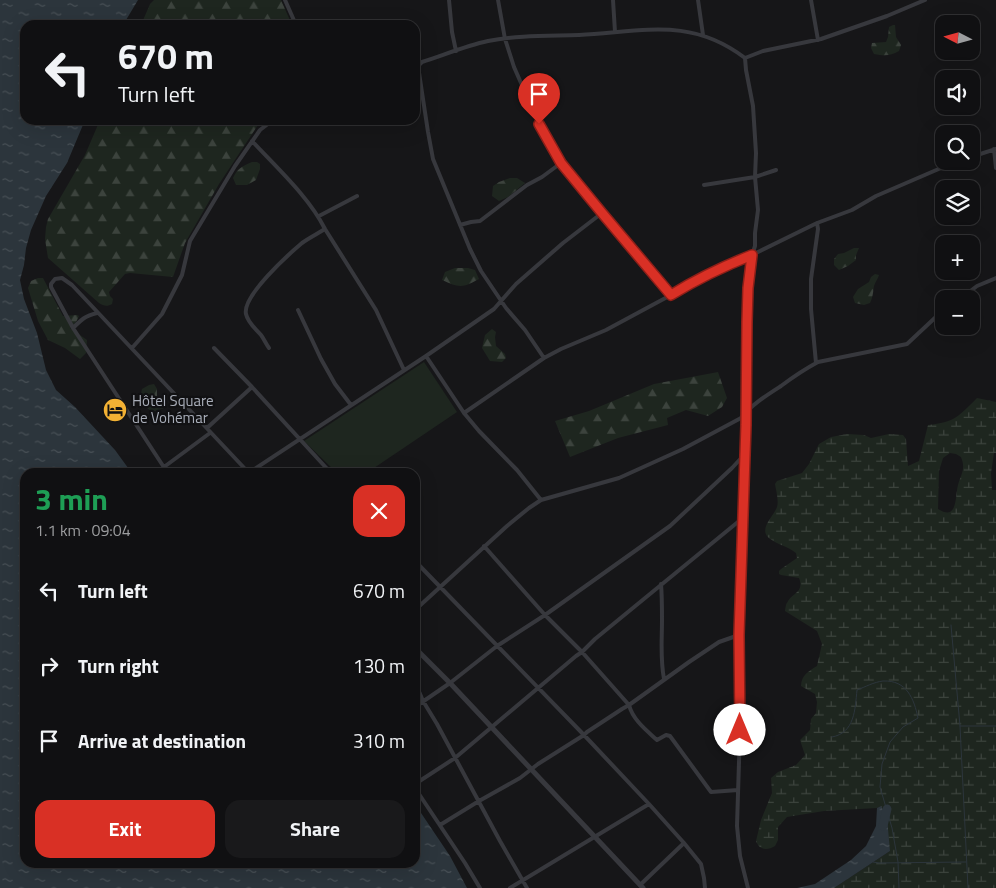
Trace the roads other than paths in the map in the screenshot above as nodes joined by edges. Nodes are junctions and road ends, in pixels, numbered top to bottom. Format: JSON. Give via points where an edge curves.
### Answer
{"nodes":[{"id":1,"x":285,"y":0,"type":"edge"},
{"id":2,"x":449,"y":0,"type":"edge"},
{"id":3,"x":498,"y":0,"type":"edge"},
{"id":4,"x":613,"y":0,"type":"edge"},
{"id":5,"x":698,"y":0,"type":"edge"},
{"id":6,"x":811,"y":0,"type":"edge"},
{"id":7,"x":925,"y":0,"type":"edge"},
{"id":8,"x":294,"y":20,"type":"edge"},
{"id":9,"x":615,"y":32,"type":"junction"},
{"id":10,"x":703,"y":35,"type":"junction"},
{"id":11,"x":505,"y":39,"type":"junction"},
{"id":12,"x":818,"y":40,"type":"junction"},
{"id":13,"x":456,"y":51,"type":"junction"},
{"id":14,"x":745,"y":58,"type":"junction"},
{"id":15,"x":420,"y":63,"type":"edge"},
{"id":16,"x":420,"y":84,"type":"edge"},
{"id":17,"x":266,"y":125,"type":"edge"},
{"id":18,"x":252,"y":142,"type":"junction"},
{"id":19,"x":995,"y":149,"type":"edge"},
{"id":20,"x":980,"y":154,"type":"edge"},
{"id":21,"x":561,"y":163,"type":"junction"},
{"id":22,"x":996,"y":168,"type":"edge"},
{"id":23,"x":776,"y":170,"type":"dead end"},
{"id":24,"x":936,"y":170,"type":"edge"},
{"id":25,"x":755,"y":177,"type":"junction"},
{"id":26,"x":704,"y":185,"type":"dead end"},
{"id":27,"x":358,"y":196,"type":"dead end"},
{"id":28,"x":602,"y":213,"type":"junction"},
{"id":29,"x":318,"y":216,"type":"junction"},
{"id":30,"x":817,"y":223,"type":"junction"},
{"id":31,"x":460,"y":225,"type":"junction"},
{"id":32,"x":325,"y":229,"type":"junction"},
{"id":33,"x":752,"y":255,"type":"junction"},
{"id":34,"x":996,"y":278,"type":"edge"},
{"id":35,"x":972,"y":290,"type":"edge"},
{"id":36,"x":671,"y":295,"type":"junction"},
{"id":37,"x":501,"y":300,"type":"junction"},
{"id":38,"x":298,"y":310,"type":"dead end"},
{"id":39,"x":97,"y":313,"type":"junction"},
{"id":40,"x":935,"y":318,"type":"edge"},
{"id":41,"x":73,"y":328,"type":"junction"},
{"id":42,"x":132,"y":348,"type":"junction"},
{"id":43,"x":214,"y":348,"type":"dead end"},
{"id":44,"x":269,"y":348,"type":"dead end"},
{"id":45,"x":426,"y":356,"type":"junction"},
{"id":46,"x":544,"y":358,"type":"junction"},
{"id":47,"x":816,"y":363,"type":"junction"},
{"id":48,"x":404,"y":370,"type":"junction"},
{"id":49,"x":252,"y":387,"type":"junction"},
{"id":50,"x":351,"y":406,"type":"junction"},
{"id":51,"x":746,"y":411,"type":"junction"},
{"id":52,"x":464,"y":413,"type":"junction"},
{"id":53,"x":207,"y":428,"type":"junction"},
{"id":54,"x":210,"y":433,"type":"junction"},
{"id":55,"x":300,"y":440,"type":"junction"},
{"id":56,"x":745,"y":454,"type":"junction"},
{"id":57,"x":164,"y":467,"type":"joint"},
{"id":58,"x":245,"y":468,"type":"edge"},
{"id":59,"x":255,"y":468,"type":"edge"},
{"id":60,"x":326,"y":468,"type":"edge"},
{"id":61,"x":541,"y":500,"type":"junction"},
{"id":62,"x":744,"y":517,"type":"junction"},
{"id":63,"x":484,"y":546,"type":"junction"},
{"id":64,"x":420,"y":566,"type":"edge"},
{"id":65,"x":661,"y":584,"type":"junction"},
{"id":66,"x":440,"y":588,"type":"junction"},
{"id":67,"x":420,"y":606,"type":"edge"},
{"id":68,"x":545,"y":615,"type":"junction"},
{"id":69,"x":739,"y":635,"type":"junction"},
{"id":70,"x":497,"y":646,"type":"junction"},
{"id":71,"x":582,"y":652,"type":"junction"},
{"id":72,"x":420,"y":653,"type":"edge"},
{"id":73,"x":664,"y":679,"type":"junction"},
{"id":74,"x":450,"y":683,"type":"junction"},
{"id":75,"x":538,"y":688,"type":"junction"},
{"id":76,"x":420,"y":694,"type":"edge"},
{"id":77,"x":423,"y":701,"type":"junction"},
{"id":78,"x":420,"y":703,"type":"edge"},
{"id":79,"x":629,"y":705,"type":"junction"},
{"id":80,"x":490,"y":727,"type":"junction"},
{"id":81,"x":584,"y":735,"type":"junction"},
{"id":82,"x":455,"y":758,"type":"junction"},
{"id":83,"x":530,"y":770,"type":"junction"},
{"id":84,"x":420,"y":782,"type":"edge"},
{"id":85,"x":738,"y":790,"type":"junction"},
{"id":86,"x":420,"y":794,"type":"edge"},
{"id":87,"x":479,"y":801,"type":"junction"},
{"id":88,"x":649,"y":804,"type":"junction"},
{"id":89,"x":440,"y":825,"type":"junction"},
{"id":90,"x":594,"y":837,"type":"junction"},
{"id":91,"x":684,"y":843,"type":"junction"},
{"id":92,"x":523,"y":881,"type":"junction"},
{"id":93,"x":641,"y":886,"type":"edge"},
{"id":94,"x":480,"y":888,"type":"edge"},
{"id":95,"x":510,"y":888,"type":"edge"},
{"id":96,"x":527,"y":888,"type":"edge"},
{"id":97,"x":705,"y":888,"type":"edge"},
{"id":98,"x":748,"y":888,"type":"edge"}],
"edges":[{"from":1,"to":8,"type":"street"},
{"from":2,"to":13,"type":"street"},
{"from":3,"to":11,"type":"street"},
{"from":4,"to":9,"type":"street"},
{"from":5,"to":10,"type":"street"},
{"from":6,"to":12,"type":"street"},
{"from":7,"to":12,"type":"street"},
{"from":9,"to":10,"type":"street","via":[[683,30]]},
{"from":9,"to":11,"type":"street"},
{"from":10,"to":14,"type":"street"},
{"from":11,"to":13,"type":"street"},
{"from":11,"to":21,"type":"street","via":[[539,124]]},
{"from":12,"to":14,"type":"street"},
{"from":13,"to":15,"type":"street"},
{"from":14,"to":25,"type":"street","via":[[753,106]]},
{"from":16,"to":31,"type":"street","via":[[433,159]]},
{"from":17,"to":18,"type":"street"},
{"from":18,"to":29,"type":"street"},
{"from":18,"to":42,"type":"street","via":[[190,241],[182,275],[162,314]]},
{"from":19,"to":20,"type":"street"},
{"from":19,"to":22,"type":"street"},
{"from":21,"to":28,"type":"street"},
{"from":21,"to":31,"type":"street","via":[[480,221]]},
{"from":23,"to":25,"type":"street"},
{"from":24,"to":30,"type":"street"},
{"from":25,"to":26,"type":"street"},
{"from":25,"to":33,"type":"street","via":[[758,210]]},
{"from":27,"to":29,"type":"street"},
{"from":28,"to":36,"type":"street"},
{"from":28,"to":37,"type":"street","via":[[563,243]]},
{"from":29,"to":32,"type":"street"},
{"from":30,"to":33,"type":"street"},
{"from":30,"to":47,"type":"street","via":[[811,278]]},
{"from":31,"to":37,"type":"street","via":[[480,271]]},
{"from":32,"to":44,"type":"street","via":[[288,256],[262,282],[247,304],[246,317]]},
{"from":32,"to":48,"type":"street","via":[[376,310]]},
{"from":33,"to":36,"type":"street","via":[[724,266]]},
{"from":33,"to":51,"type":"street","via":[[748,288]]},
{"from":34,"to":35,"type":"street"},
{"from":36,"to":46,"type":"street"},
{"from":37,"to":45,"type":"street","via":[[494,309]]},
{"from":37,"to":46,"type":"street"},
{"from":38,"to":50,"type":"street","via":[[321,359]]},
{"from":39,"to":41,"type":"street","via":[[82,319]]},
{"from":39,"to":41,"type":"street","via":[[72,285],[62,278],[56,279],[51,287]]},
{"from":39,"to":42,"type":"street"},
{"from":40,"to":47,"type":"street","via":[[907,344]]},
{"from":41,"to":57,"type":"street"},
{"from":42,"to":53,"type":"street"},
{"from":43,"to":49,"type":"street"},
{"from":45,"to":48,"type":"street"},
{"from":45,"to":52,"type":"street"},
{"from":46,"to":52,"type":"street"},
{"from":47,"to":51,"type":"street"},
{"from":48,"to":50,"type":"street"},
{"from":49,"to":53,"type":"street"},
{"from":49,"to":55,"type":"street"},
{"from":50,"to":55,"type":"street"},
{"from":51,"to":56,"type":"street"},
{"from":51,"to":61,"type":"street","via":[[741,418],[683,449],[620,478]]},
{"from":52,"to":61,"type":"street"},
{"from":53,"to":54,"type":"street"},
{"from":54,"to":57,"type":"street"},
{"from":54,"to":58,"type":"street"},
{"from":55,"to":59,"type":"street"},
{"from":55,"to":60,"type":"street"},
{"from":56,"to":62,"type":"street"},
{"from":56,"to":68,"type":"street","via":[[670,526]]},
{"from":61,"to":63,"type":"street"},
{"from":62,"to":65,"type":"street"},
{"from":62,"to":69,"type":"street"},
{"from":63,"to":66,"type":"street"},
{"from":63,"to":68,"type":"street"},
{"from":64,"to":66,"type":"street"},
{"from":65,"to":71,"type":"street"},
{"from":65,"to":73,"type":"street","via":[[661,665]]},
{"from":66,"to":67,"type":"street"},
{"from":66,"to":70,"type":"street"},
{"from":68,"to":70,"type":"street"},
{"from":68,"to":71,"type":"street"},
{"from":69,"to":73,"type":"street","via":[[719,642]]},
{"from":69,"to":85,"type":"street"},
{"from":70,"to":74,"type":"street"},
{"from":70,"to":75,"type":"street"},
{"from":71,"to":75,"type":"street"},
{"from":71,"to":79,"type":"street"},
{"from":72,"to":74,"type":"street"},
{"from":73,"to":79,"type":"street"},
{"from":74,"to":77,"type":"street"},
{"from":74,"to":80,"type":"street"},
{"from":75,"to":80,"type":"street"},
{"from":75,"to":81,"type":"street"},
{"from":76,"to":77,"type":"street"},
{"from":77,"to":78,"type":"street"},
{"from":77,"to":82,"type":"street"},
{"from":79,"to":81,"type":"street"},
{"from":79,"to":85,"type":"street","via":[[635,719],[657,740],[666,734],[670,736],[711,792]]},
{"from":80,"to":82,"type":"street"},
{"from":80,"to":83,"type":"street"},
{"from":81,"to":83,"type":"street"},
{"from":81,"to":88,"type":"street"},
{"from":82,"to":84,"type":"street"},
{"from":82,"to":87,"type":"street"},
{"from":83,"to":87,"type":"street"},
{"from":83,"to":90,"type":"street"},
{"from":85,"to":98,"type":"street","via":[[740,856]]},
{"from":86,"to":89,"type":"street"},
{"from":87,"to":89,"type":"street"},
{"from":87,"to":92,"type":"street"},
{"from":88,"to":90,"type":"street"},
{"from":88,"to":91,"type":"street"},
{"from":89,"to":94,"type":"street"},
{"from":90,"to":92,"type":"street"},
{"from":90,"to":93,"type":"street"},
{"from":91,"to":93,"type":"street"},
{"from":91,"to":97,"type":"street","via":[[701,864]]},
{"from":92,"to":95,"type":"street"},
{"from":92,"to":96,"type":"street"}]}
